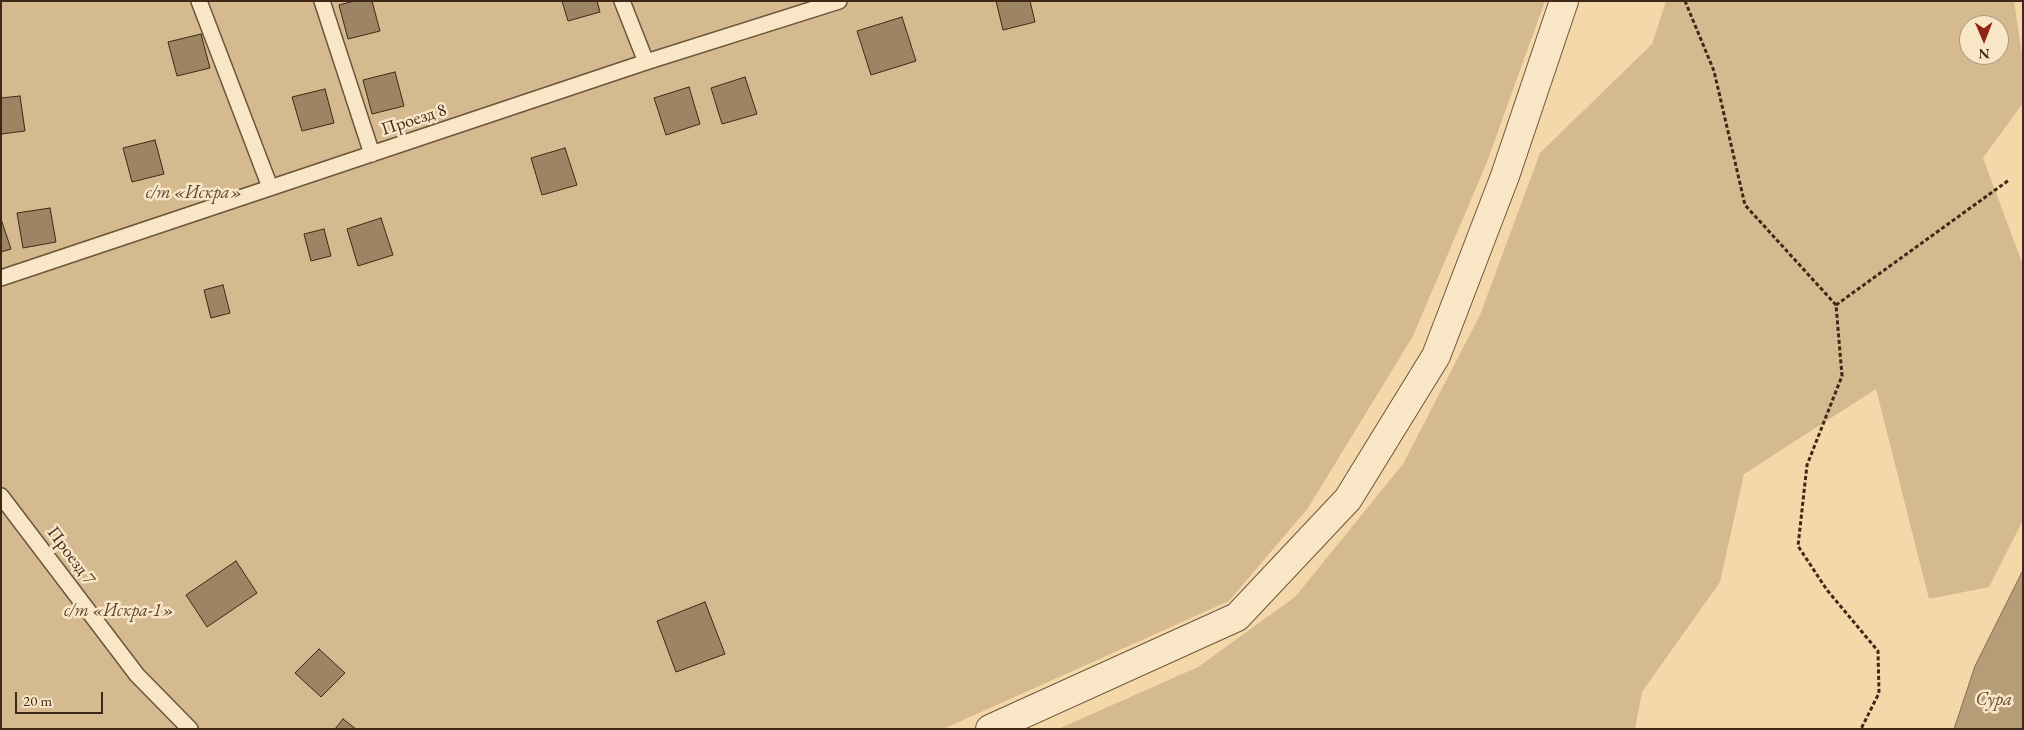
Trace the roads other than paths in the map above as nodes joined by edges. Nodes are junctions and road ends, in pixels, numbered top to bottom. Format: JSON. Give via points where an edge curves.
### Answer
{"nodes":[{"id":1,"x":199,"y":1,"type":"edge"},
{"id":2,"x":322,"y":1,"type":"edge"},
{"id":3,"x":622,"y":1,"type":"edge"},
{"id":4,"x":839,"y":1,"type":"edge"},
{"id":5,"x":1564,"y":1,"type":"edge"},
{"id":6,"x":818,"y":4,"type":"edge"},
{"id":7,"x":646,"y":62,"type":"junction"},
{"id":8,"x":372,"y":154,"type":"junction"},
{"id":9,"x":270,"y":187,"type":"junction"},
{"id":10,"x":1,"y":278,"type":"edge"},
{"id":11,"x":1,"y":496,"type":"edge"},
{"id":12,"x":190,"y":729,"type":"edge"},
{"id":13,"x":990,"y":729,"type":"edge"}],
"edges":[{"from":1,"to":9,"type":"lane"},
{"from":2,"to":8,"type":"lane"},
{"from":3,"to":7,"type":"lane"},
{"from":4,"to":6,"type":"lane","name":"Проезд 8"},
{"from":5,"to":13,"type":"street","via":[[1505,176],[1436,356],[1348,499],[1237,617]]},
{"from":6,"to":7,"type":"lane","name":"Проезд 8"},
{"from":7,"to":8,"type":"lane","name":"Проезд 8"},
{"from":8,"to":9,"type":"lane","name":"Проезд 8"},
{"from":9,"to":10,"type":"lane","name":"Проезд 8"},
{"from":11,"to":12,"type":"lane","name":"Проезд 7","via":[[137,675]]}]}
